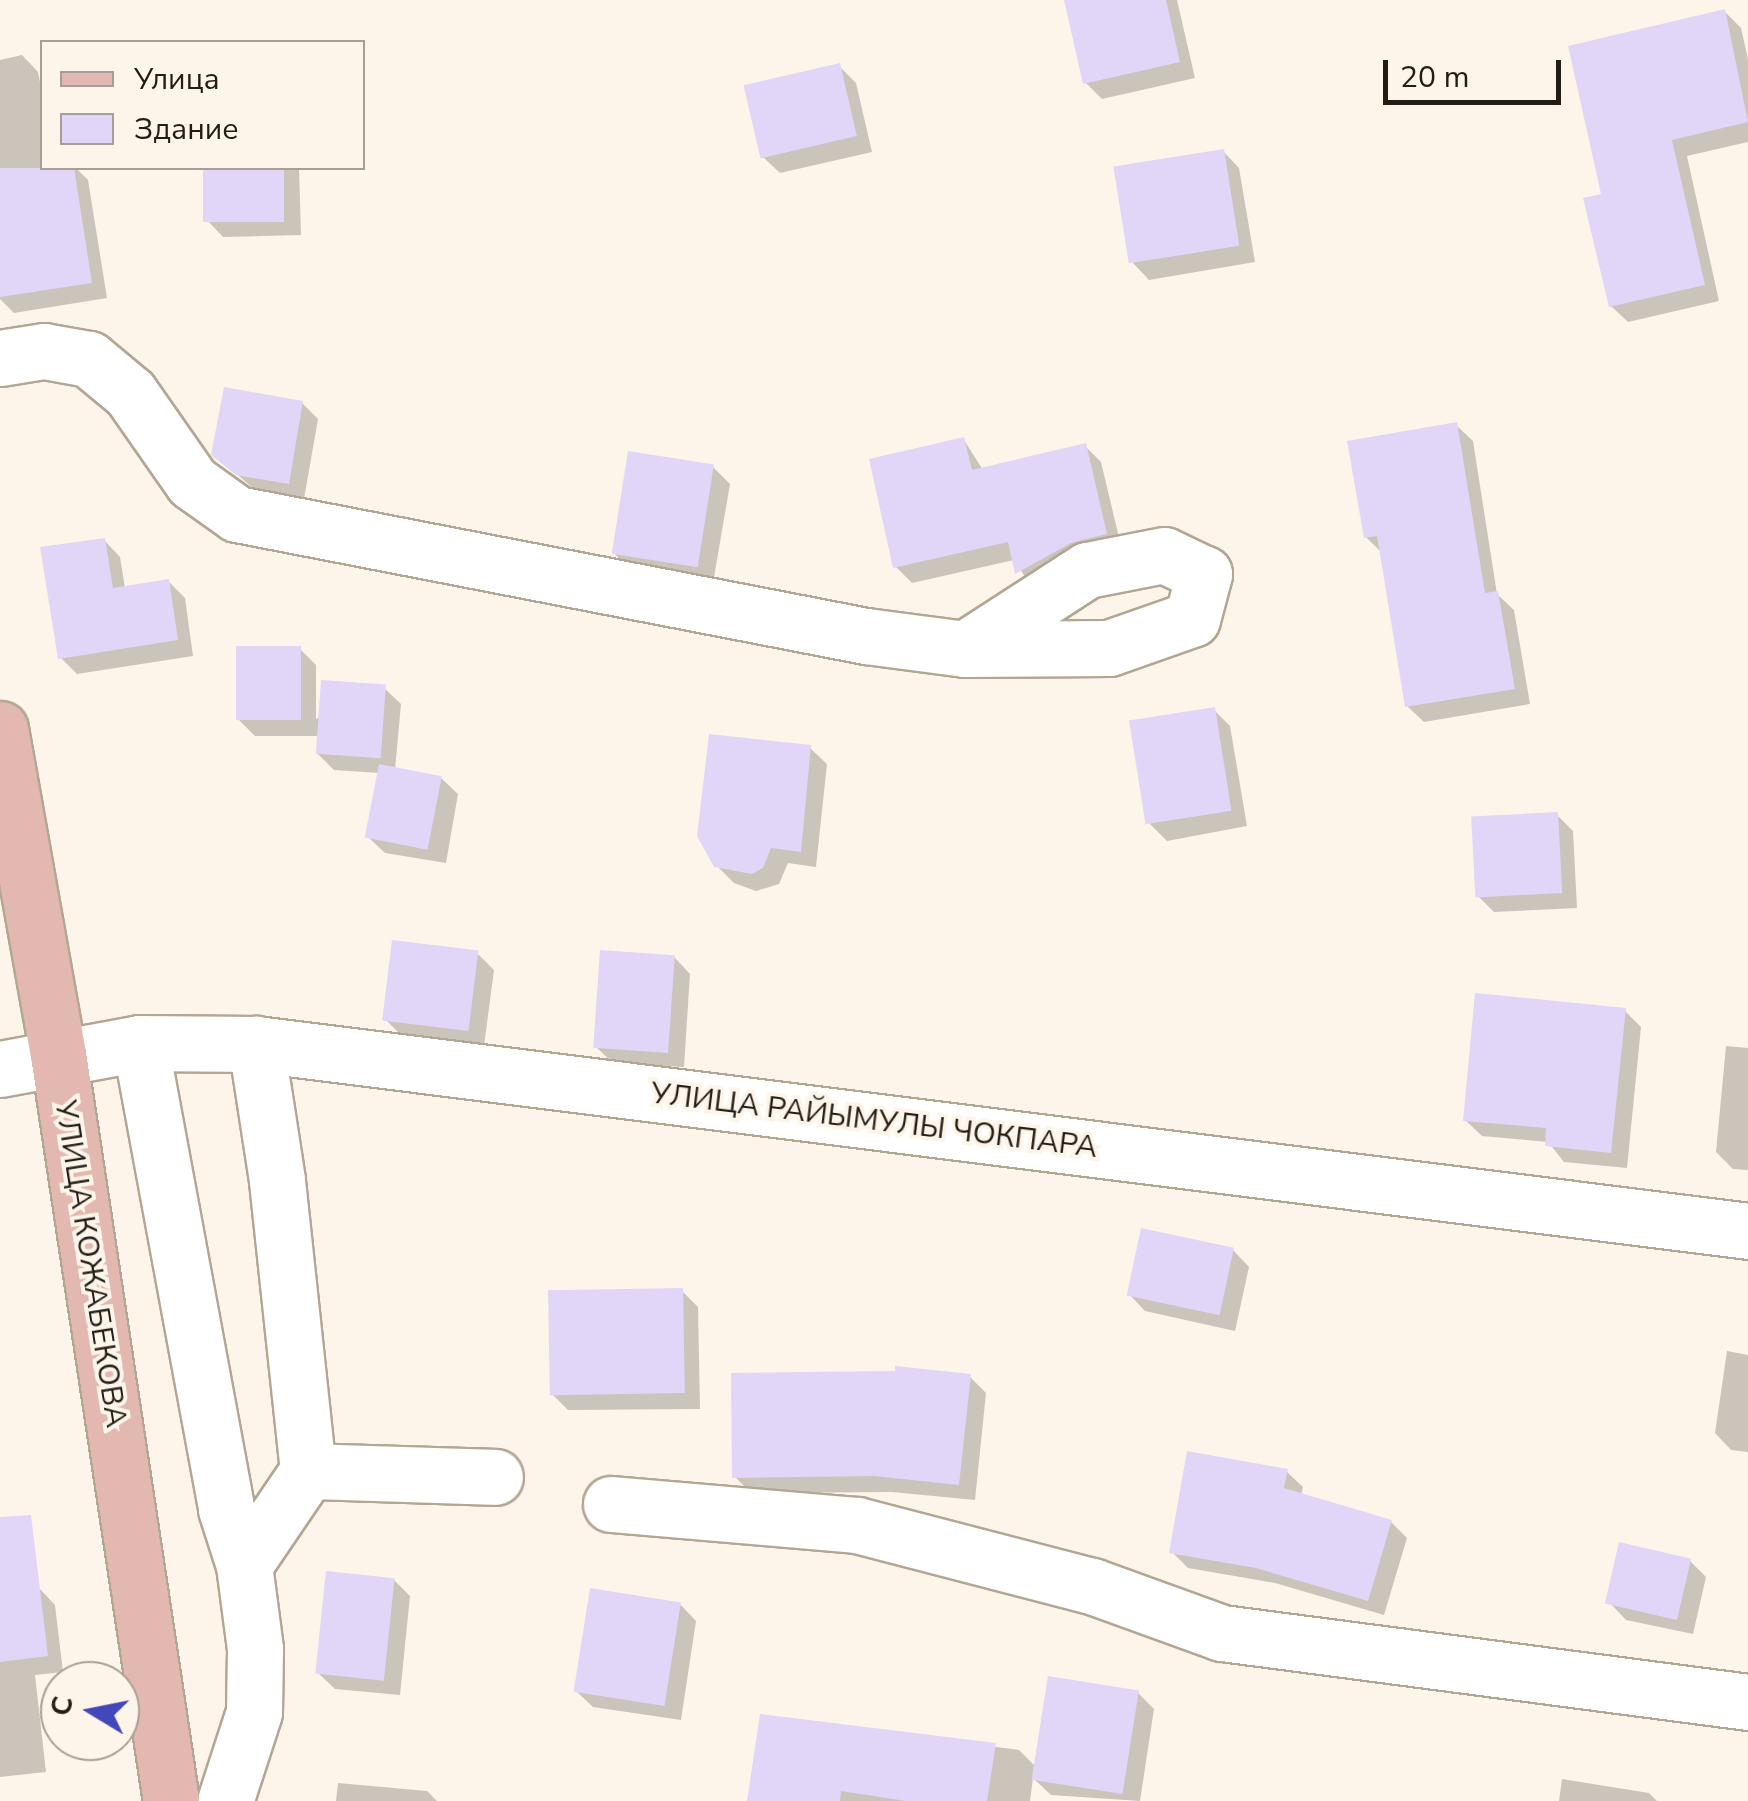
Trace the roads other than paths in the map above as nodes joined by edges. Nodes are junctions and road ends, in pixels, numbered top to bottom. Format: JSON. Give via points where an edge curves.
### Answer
{"nodes":[{"id":1,"x":0,"y":358,"type":"edge"},
{"id":2,"x":965,"y":649,"type":"dead end"},
{"id":3,"x":0,"y":729,"type":"edge"},
{"id":4,"x":140,"y":1043,"type":"junction"},
{"id":5,"x":256,"y":1044,"type":"junction"},
{"id":6,"x":58,"y":1054,"type":"junction"},
{"id":7,"x":0,"y":1069,"type":"edge"},
{"id":8,"x":1748,"y":1231,"type":"edge"},
{"id":9,"x":308,"y":1471,"type":"junction"},
{"id":10,"x":495,"y":1477,"type":"dead end"},
{"id":11,"x":611,"y":1504,"type":"dead end"},
{"id":12,"x":244,"y":1565,"type":"junction"},
{"id":13,"x":1748,"y":1702,"type":"edge"},
{"id":14,"x":171,"y":1801,"type":"edge"},
{"id":15,"x":225,"y":1801,"type":"edge"}],
"edges":[{"from":1,"to":2,"type":"street","via":[[44,350],[90,358],[130,393],[192,482],[238,514],[866,636]]},
{"from":3,"to":6,"type":"main road","name":"УЛИЦА КОЖАБЕКОВА"},
{"from":4,"to":5,"type":"street","name":"УЛИЦА РАЙЫМУЛЫ ЧОКПАРА"},
{"from":4,"to":6,"type":"street","name":"УЛИЦА РАЙЫМУЛЫ ЧОКПАРА"},
{"from":4,"to":12,"type":"street","via":[[226,1509]]},
{"from":5,"to":8,"type":"street","name":"УЛИЦА РАЙЫМУЛЫ ЧОКПАРА"},
{"from":5,"to":9,"type":"street","via":[[280,1198]]},
{"from":6,"to":7,"type":"street","name":"УЛИЦА РАЙЫМУЛЫ ЧОКПАРА"},
{"from":6,"to":14,"type":"main road","name":"УЛИЦА КОЖАБЕКОВА"},
{"from":9,"to":10,"type":"street"},
{"from":9,"to":12,"type":"street"},
{"from":11,"to":13,"type":"street","via":[[857,1525],[1092,1586],[1222,1633]]},
{"from":12,"to":15,"type":"street","via":[[254,1712]]}]}
